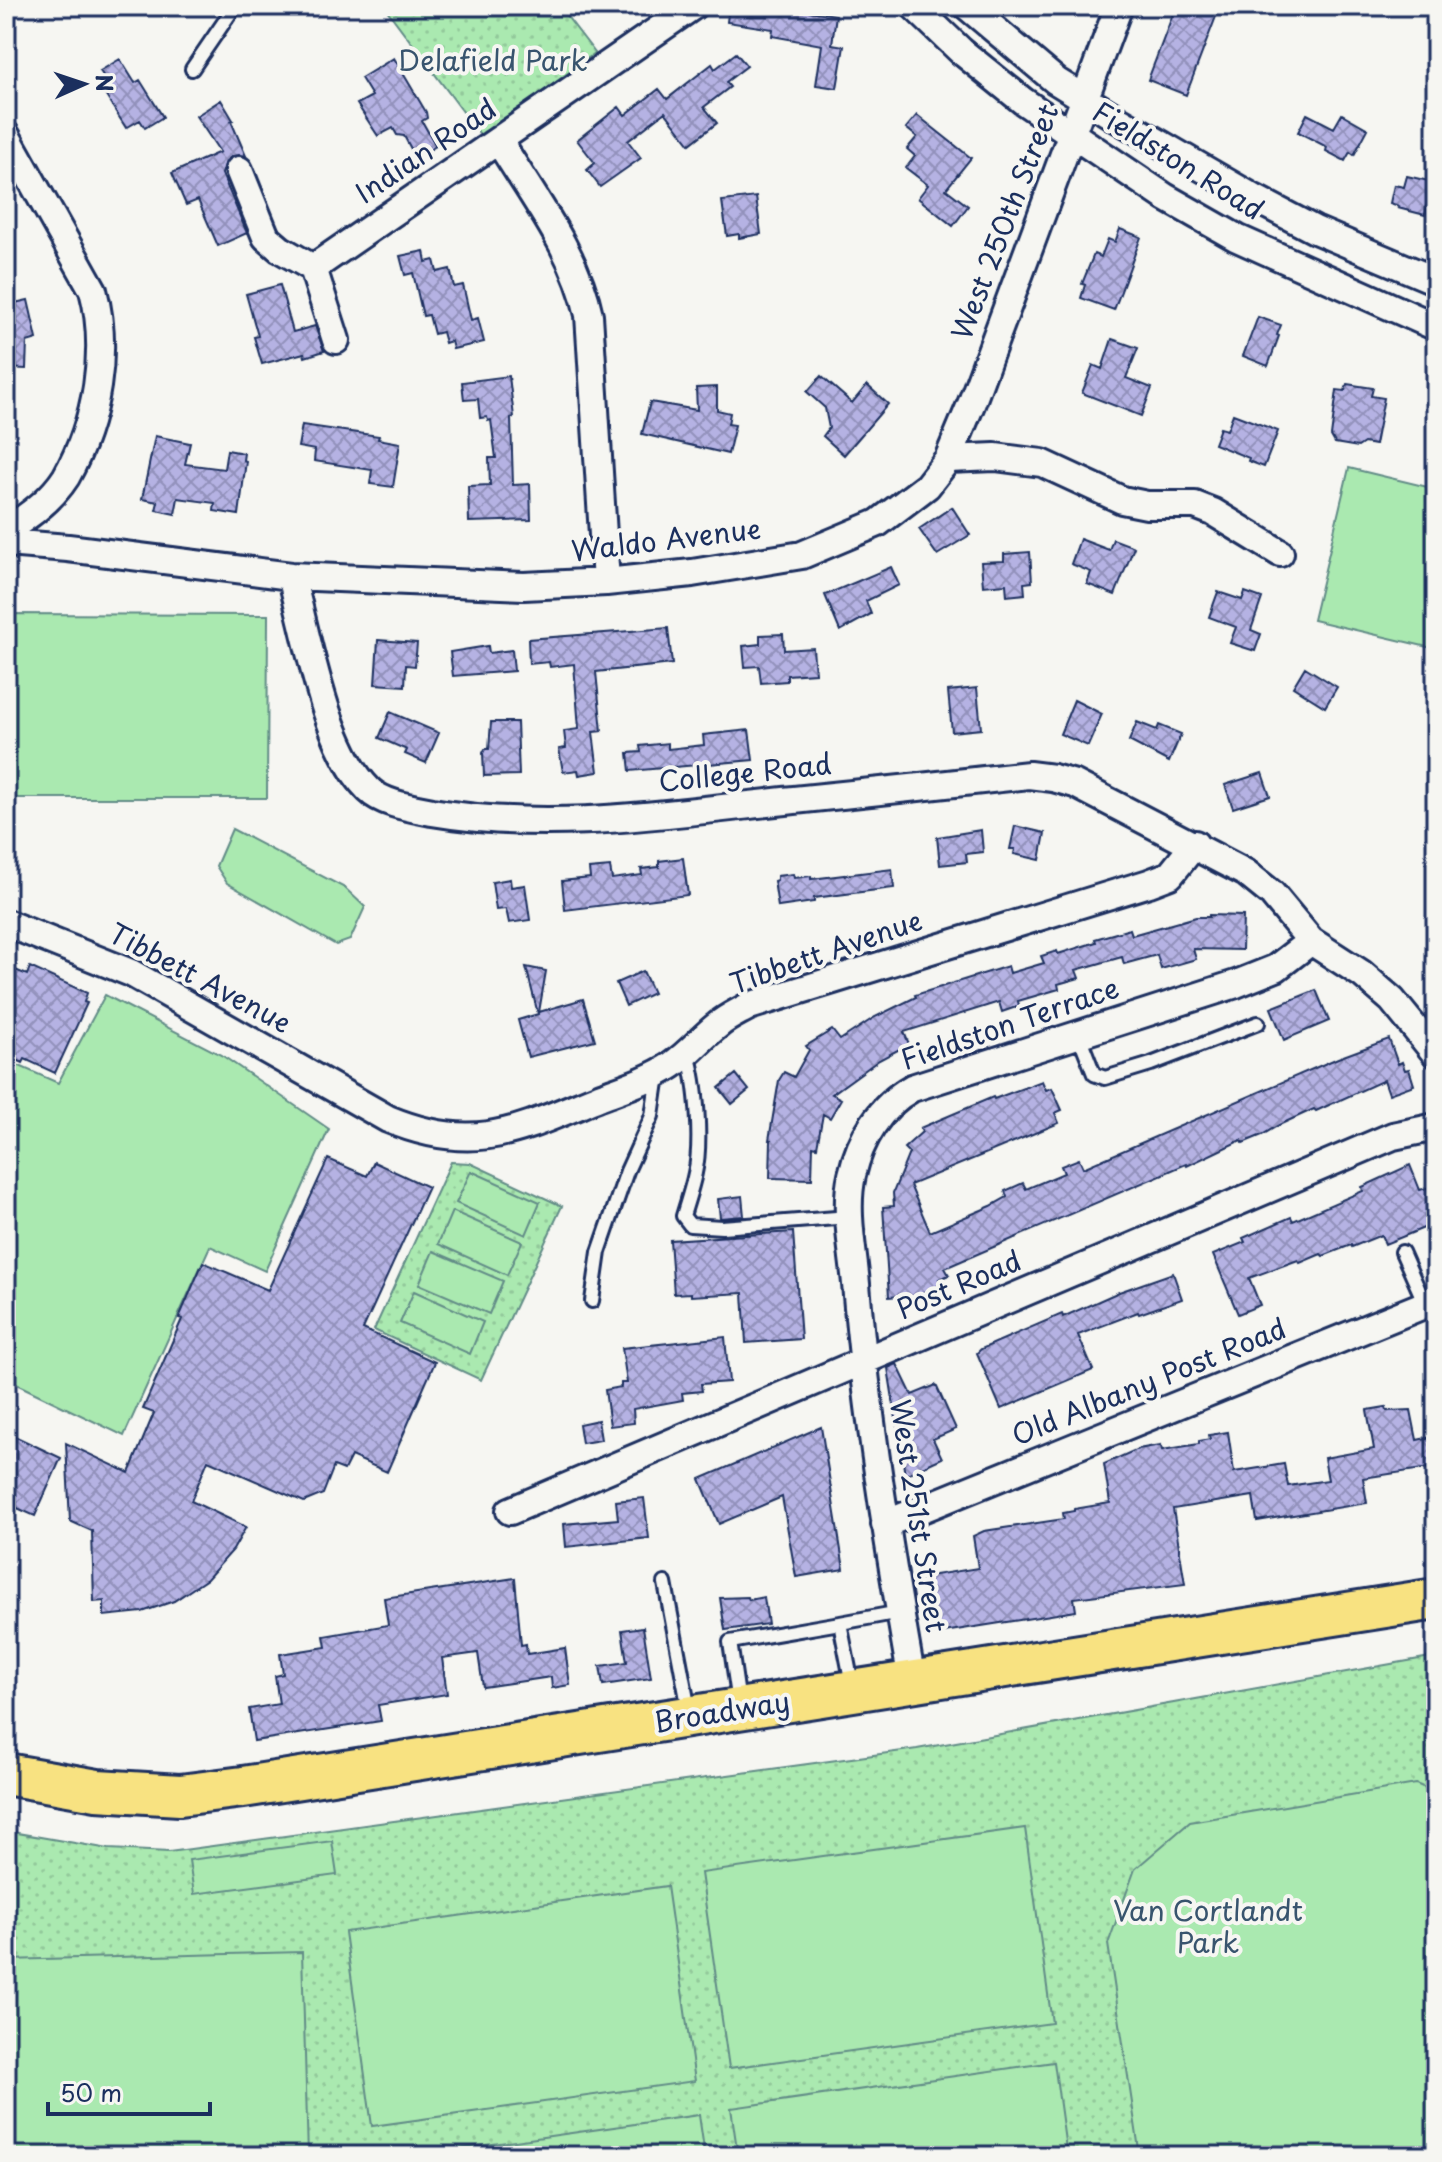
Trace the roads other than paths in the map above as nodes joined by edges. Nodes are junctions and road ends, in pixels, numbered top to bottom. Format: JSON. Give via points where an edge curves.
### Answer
{"nodes":[{"id":1,"x":235,"y":6,"type":"edge"},
{"id":2,"x":693,"y":6,"type":"edge"},
{"id":3,"x":914,"y":6,"type":"edge"},
{"id":4,"x":967,"y":6,"type":"edge"},
{"id":5,"x":1119,"y":6,"type":"edge"},
{"id":6,"x":192,"y":69,"type":"dead end"},
{"id":7,"x":1085,"y":100,"type":"junction"},
{"id":8,"x":1072,"y":134,"type":"junction"},
{"id":9,"x":6,"y":135,"type":"edge"},
{"id":10,"x":499,"y":141,"type":"junction"},
{"id":11,"x":239,"y":170,"type":"dead end"},
{"id":12,"x":313,"y":268,"type":"junction"},
{"id":13,"x":1436,"y":281,"type":"edge"},
{"id":14,"x":1436,"y":327,"type":"edge"},
{"id":15,"x":336,"y":340,"type":"dead end"},
{"id":16,"x":948,"y":459,"type":"junction"},
{"id":17,"x":6,"y":530,"type":"edge"},
{"id":18,"x":6,"y":543,"type":"edge"},
{"id":19,"x":1280,"y":553,"type":"dead end"},
{"id":20,"x":291,"y":576,"type":"junction"},
{"id":21,"x":606,"y":582,"type":"junction"},
{"id":22,"x":1195,"y":844,"type":"junction"},
{"id":23,"x":6,"y":923,"type":"edge"},
{"id":24,"x":1311,"y":941,"type":"junction"},
{"id":25,"x":1258,"y":1023,"type":"dead end"},
{"id":26,"x":1078,"y":1033,"type":"junction"},
{"id":27,"x":688,"y":1054,"type":"junction"},
{"id":28,"x":1436,"y":1054,"type":"edge"},
{"id":29,"x":658,"y":1072,"type":"junction"},
{"id":30,"x":1436,"y":1127,"type":"edge"},
{"id":31,"x":851,"y":1217,"type":"junction"},
{"id":32,"x":1402,"y":1252,"type":"dead end"},
{"id":33,"x":592,"y":1301,"type":"dead end"},
{"id":34,"x":1431,"y":1302,"type":"edge"},
{"id":35,"x":862,"y":1361,"type":"junction"},
{"id":36,"x":510,"y":1511,"type":"dead end"},
{"id":37,"x":885,"y":1524,"type":"junction"},
{"id":38,"x":665,"y":1583,"type":"dead end"},
{"id":39,"x":1436,"y":1599,"type":"edge"},
{"id":40,"x":900,"y":1612,"type":"junction"},
{"id":41,"x":840,"y":1623,"type":"junction"},
{"id":42,"x":912,"y":1681,"type":"junction"},
{"id":43,"x":853,"y":1692,"type":"junction"},
{"id":44,"x":740,"y":1709,"type":"junction"},
{"id":45,"x":690,"y":1717,"type":"junction"},
{"id":46,"x":6,"y":1774,"type":"edge"}],
"edges":[{"from":1,"to":6,"type":"lane"},
{"from":2,"to":10,"type":"street","name":"Indian Road"},
{"from":3,"to":8,"type":"street","name":"Fieldston Road","via":[[961,51]]},
{"from":4,"to":7,"type":"street","name":"Fieldston Road"},
{"from":5,"to":7,"type":"street","name":"West 250th Street"},
{"from":7,"to":8,"type":"street","name":"West 250th Street"},
{"from":7,"to":13,"type":"street","name":"Fieldston Road","via":[[1315,230]]},
{"from":8,"to":14,"type":"street","name":"Fieldston Road","via":[[1237,238]]},
{"from":8,"to":16,"type":"street","name":"West 250th Street"},
{"from":9,"to":17,"type":"street","via":[[93,290],[102,346],[91,410],[65,478],[45,502]]},
{"from":10,"to":12,"type":"street","name":"Indian Road"},
{"from":10,"to":21,"type":"street","via":[[583,287]]},
{"from":11,"to":12,"type":"street","via":[[266,237]]},
{"from":12,"to":15,"type":"street"},
{"from":16,"to":19,"type":"street","via":[[1042,463],[1122,500],[1195,505]]},
{"from":16,"to":21,"type":"street","name":"Waldo Avenue","via":[[927,486],[878,523],[802,555]]},
{"from":18,"to":20,"type":"street","name":"Waldo Avenue"},
{"from":20,"to":21,"type":"street","name":"Waldo Avenue","via":[[509,586]]},
{"from":20,"to":22,"type":"street","name":"College Road","via":[[332,729],[350,768],[372,793],[408,808],[513,822],[601,821],[1029,775],[1075,784]]},
{"from":22,"to":24,"type":"street","name":"College Road","via":[[1272,894]]},
{"from":22,"to":27,"type":"street","name":"Tibbett Avenue","via":[[1170,875],[1149,883],[749,1006],[717,1025]]},
{"from":23,"to":29,"type":"street","name":"Tibbett Avenue","via":[[131,973],[388,1119],[420,1132],[486,1136],[523,1128]]},
{"from":24,"to":26,"type":"street","name":"Fieldston Terrace","via":[[1276,968],[1236,984]]},
{"from":24,"to":28,"type":"street","name":"College Road","via":[[1392,1000]]},
{"from":25,"to":26,"type":"lane","via":[[1105,1078],[1094,1074]]},
{"from":26,"to":31,"type":"street","name":"Fieldston Terrace","via":[[931,1079],[892,1099],[870,1130],[851,1176]]},
{"from":27,"to":29,"type":"street","name":"Tibbett Avenue"},
{"from":27,"to":31,"type":"lane","via":[[695,1076],[696,1128],[696,1170],[683,1216],[690,1225]]},
{"from":29,"to":33,"type":"lane","via":[[652,1116],[599,1252]]},
{"from":30,"to":35,"type":"street","name":"Post Road","via":[[1393,1136]]},
{"from":31,"to":35,"type":"street","name":"Fieldston Terrace"},
{"from":32,"to":34,"type":"lane"},
{"from":34,"to":37,"type":"street","name":"Old Albany Post Road"},
{"from":35,"to":36,"type":"street","name":"Post Road"},
{"from":35,"to":37,"type":"street","name":"West 251st Street"},
{"from":37,"to":40,"type":"street","name":"West 251st Street"},
{"from":38,"to":45,"type":"lane"},
{"from":39,"to":42,"type":"main road","name":"Broadway"},
{"from":40,"to":41,"type":"lane"},
{"from":40,"to":42,"type":"street","name":"West 251st Street"},
{"from":41,"to":43,"type":"lane"},
{"from":41,"to":44,"type":"lane","via":[[730,1642]]},
{"from":42,"to":43,"type":"main road","name":"Broadway"},
{"from":43,"to":44,"type":"main road","name":"Broadway"},
{"from":44,"to":45,"type":"main road","name":"Broadway"},
{"from":45,"to":46,"type":"main road","name":"Broadway","via":[[180,1795],[97,1790]]}]}
